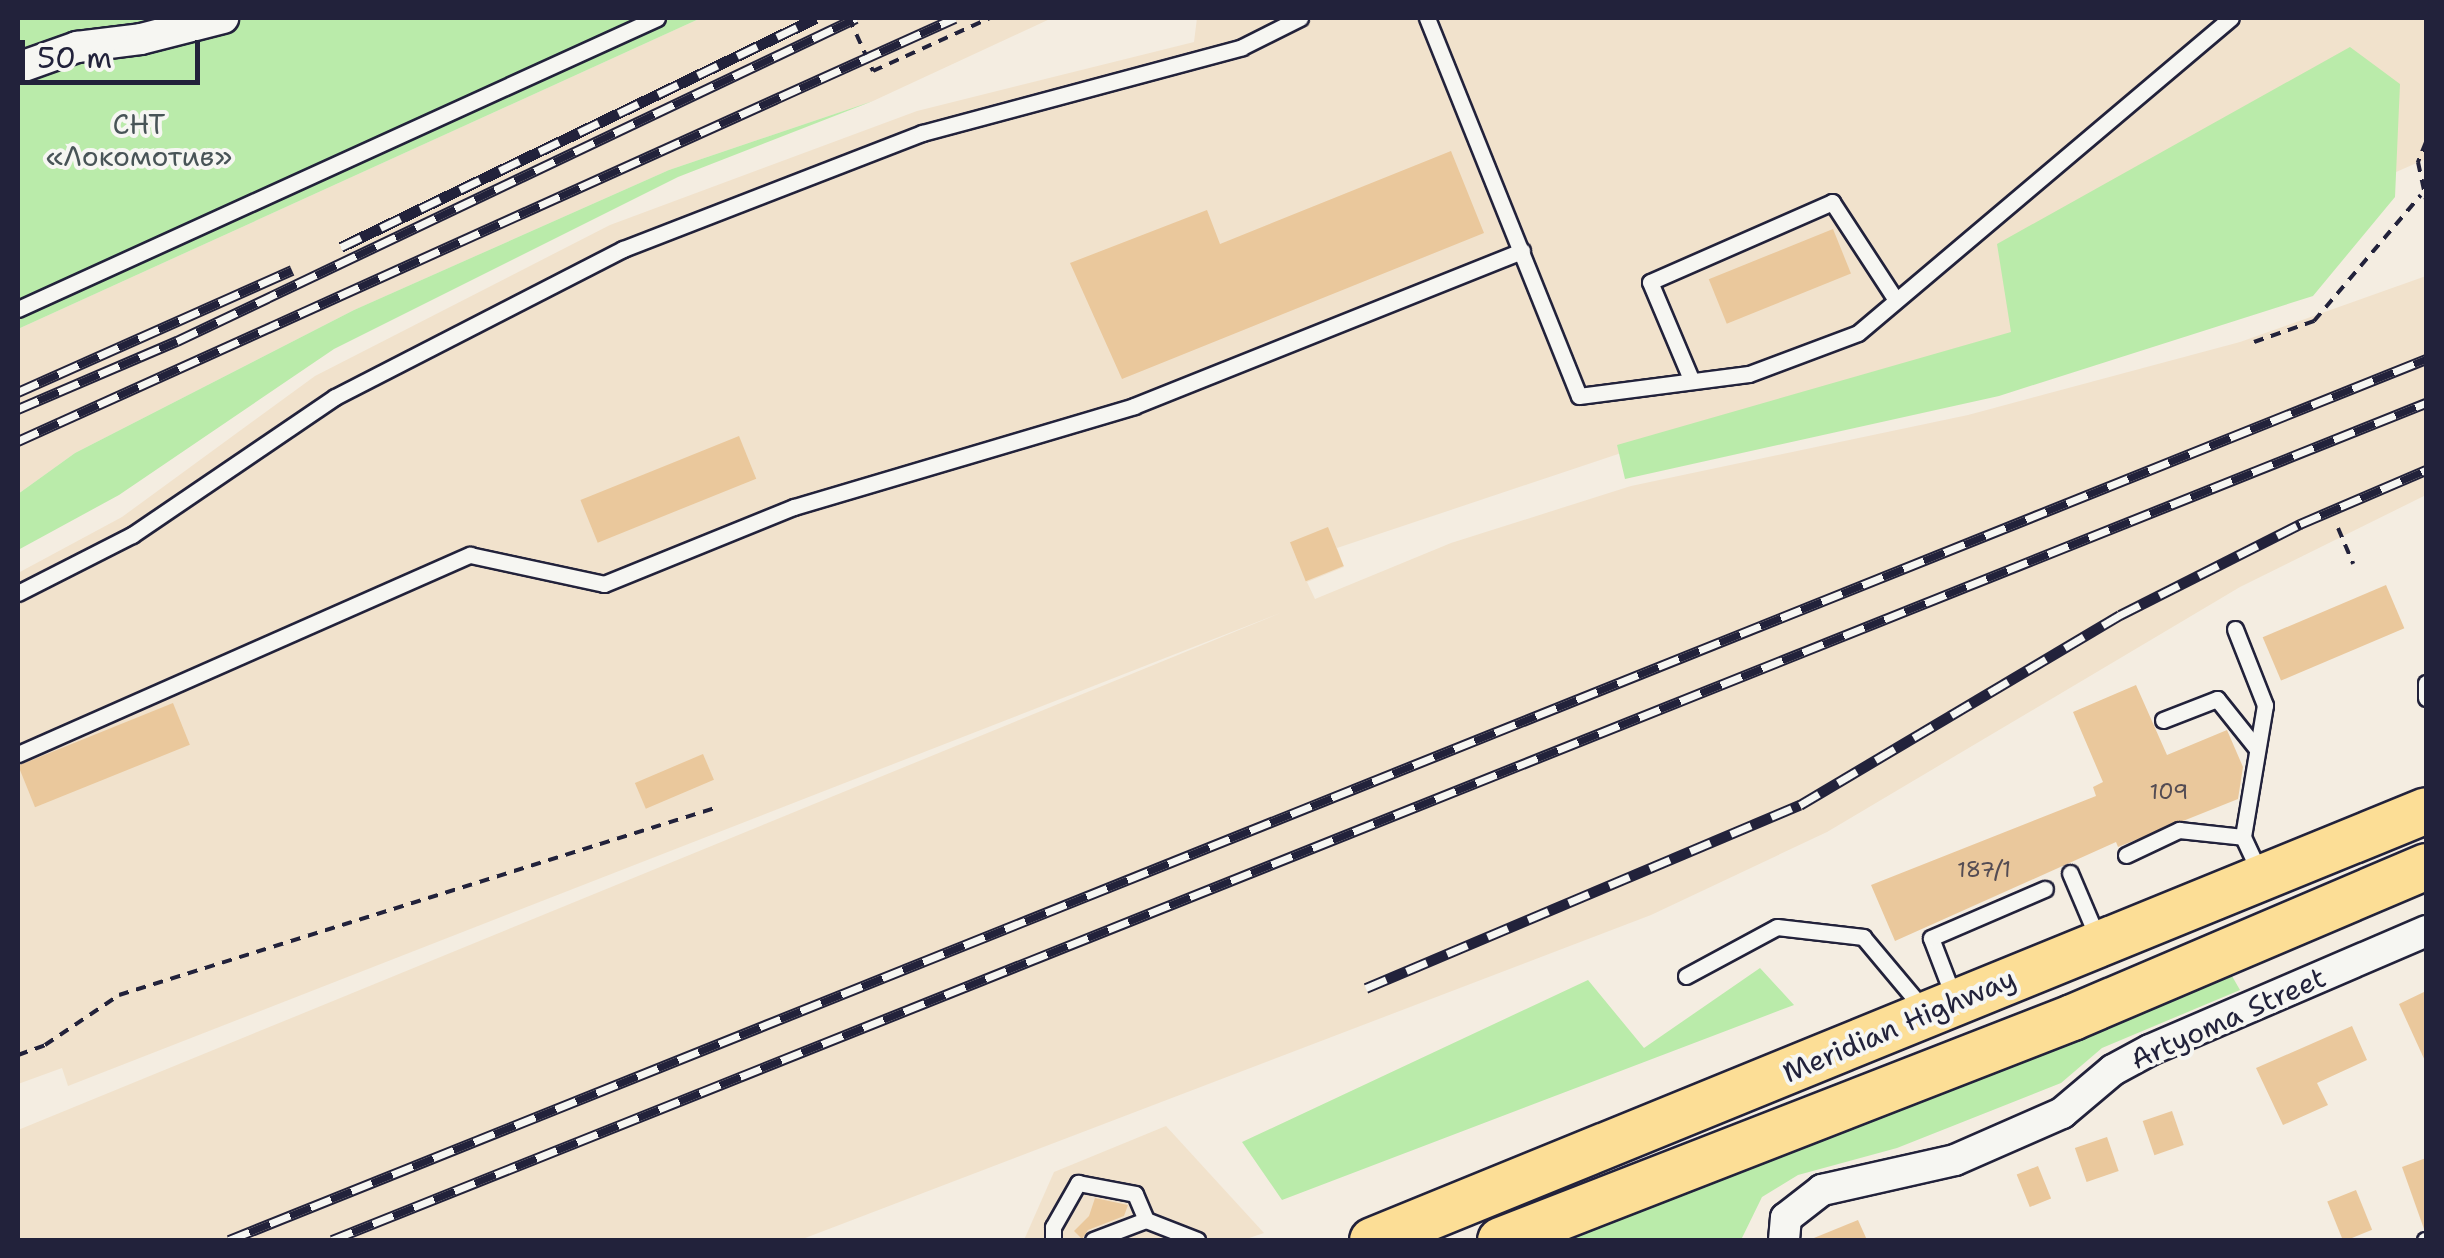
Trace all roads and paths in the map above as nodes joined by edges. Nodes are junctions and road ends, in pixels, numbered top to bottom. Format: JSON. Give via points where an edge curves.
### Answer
{"nodes":[{"id":1,"x":223,"y":18,"type":"edge"},
{"id":2,"x":658,"y":18,"type":"edge"},
{"id":3,"x":849,"y":18,"type":"edge"},
{"id":4,"x":990,"y":18,"type":"edge"},
{"id":5,"x":1300,"y":18,"type":"edge"},
{"id":6,"x":1427,"y":18,"type":"edge"},
{"id":7,"x":2231,"y":18,"type":"edge"},
{"id":8,"x":18,"y":68,"type":"edge"},
{"id":9,"x":2426,"y":142,"type":"edge"},
{"id":10,"x":2424,"y":197,"type":"edge"},
{"id":11,"x":1522,"y":252,"type":"junction"},
{"id":12,"x":1896,"y":300,"type":"junction"},
{"id":13,"x":18,"y":309,"type":"edge"},
{"id":14,"x":2254,"y":342,"type":"dead end"},
{"id":15,"x":1691,"y":379,"type":"junction"},
{"id":16,"x":2338,"y":528,"type":"dead end"},
{"id":17,"x":2353,"y":564,"type":"dead end"},
{"id":18,"x":18,"y":593,"type":"edge"},
{"id":19,"x":2234,"y":630,"type":"dead end"},
{"id":20,"x":2426,"y":683,"type":"edge"},
{"id":21,"x":2426,"y":698,"type":"edge"},
{"id":22,"x":2163,"y":720,"type":"dead end"},
{"id":23,"x":2257,"y":750,"type":"junction"},
{"id":24,"x":18,"y":754,"type":"edge"},
{"id":25,"x":715,"y":808,"type":"dead end"},
{"id":26,"x":2426,"y":810,"type":"edge"},
{"id":27,"x":2126,"y":855,"type":"dead end"},
{"id":28,"x":2252,"y":856,"type":"junction"},
{"id":29,"x":2426,"y":866,"type":"edge"},
{"id":30,"x":2070,"y":874,"type":"dead end"},
{"id":31,"x":2045,"y":889,"type":"dead end"},
{"id":32,"x":2426,"y":931,"type":"edge"},
{"id":33,"x":2099,"y":942,"type":"junction"},
{"id":34,"x":1686,"y":976,"type":"dead end"},
{"id":35,"x":1941,"y":1008,"type":"junction"},
{"id":36,"x":18,"y":1055,"type":"edge"},
{"id":37,"x":1146,"y":1220,"type":"junction"},
{"id":38,"x":1442,"y":1228,"type":"edge"},
{"id":39,"x":1053,"y":1240,"type":"edge"},
{"id":40,"x":1093,"y":1240,"type":"edge"},
{"id":41,"x":1197,"y":1240,"type":"edge"},
{"id":42,"x":1372,"y":1240,"type":"edge"},
{"id":43,"x":1500,"y":1240,"type":"edge"},
{"id":44,"x":1784,"y":1240,"type":"edge"}],
"edges":[{"from":1,"to":8,"type":"street","via":[[141,40],[77,46]]},
{"from":2,"to":13,"type":"lane"},
{"from":3,"to":4,"type":"path","via":[[873,71]]},
{"from":5,"to":18,"type":"lane","via":[[1242,47],[922,133],[623,249],[335,397],[132,536]]},
{"from":6,"to":11,"type":"lane"},
{"from":7,"to":12,"type":"lane"},
{"from":9,"to":10,"type":"path","via":[[2418,162]]},
{"from":10,"to":14,"type":"path","via":[[2314,321]]},
{"from":11,"to":15,"type":"lane","via":[[1578,396]]},
{"from":11,"to":24,"type":"lane","via":[[1134,406],[794,507],[604,584],[470,555]]},
{"from":12,"to":15,"type":"lane","via":[[1858,333],[1750,374]]},
{"from":12,"to":15,"type":"lane","via":[[1832,202],[1650,282]]},
{"from":16,"to":17,"type":"path"},
{"from":19,"to":23,"type":"lane","via":[[2265,706]]},
{"from":20,"to":21,"type":"lane"},
{"from":22,"to":23,"type":"lane","via":[[2217,699]]},
{"from":23,"to":28,"type":"lane"},
{"from":25,"to":36,"type":"path","via":[[119,995],[45,1045]]},
{"from":26,"to":28,"type":"main road","name":"Meridian Highway"},
{"from":27,"to":28,"type":"lane","via":[[2179,830]]},
{"from":28,"to":33,"type":"main road","name":"Meridian Highway"},
{"from":29,"to":43,"type":"main road","name":"Meridian Highway","via":[[2072,1017]]},
{"from":30,"to":33,"type":"lane"},
{"from":31,"to":35,"type":"lane","via":[[1932,938]]},
{"from":32,"to":44,"type":"street","name":"Artyoma Street","via":[[2150,1050],[2113,1070],[2062,1114],[1955,1160],[1822,1190],[1786,1218]]},
{"from":33,"to":35,"type":"main road","name":"Meridian Highway"},
{"from":34,"to":35,"type":"lane","via":[[1777,928],[1863,938]]},
{"from":35,"to":38,"type":"main road","name":"Meridian Highway"},
{"from":37,"to":39,"type":"lane","via":[[1135,1194],[1078,1182],[1053,1227]]},
{"from":37,"to":40,"type":"lane"},
{"from":37,"to":41,"type":"lane"},
{"from":38,"to":42,"type":"main road","name":"Meridian Highway"}]}
